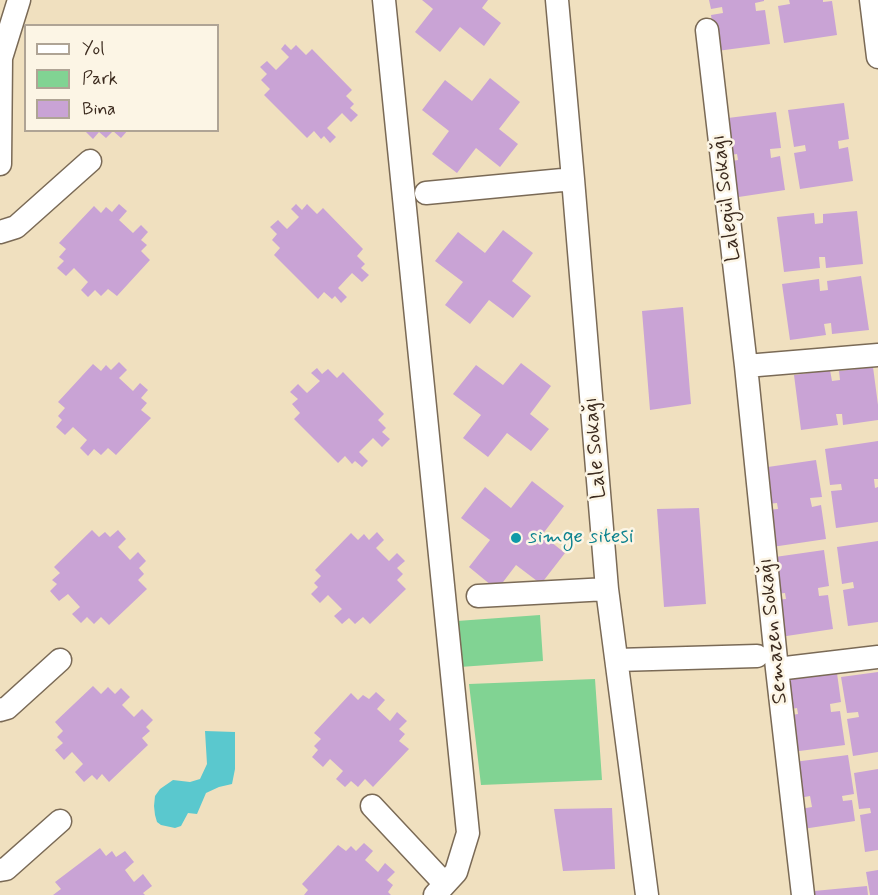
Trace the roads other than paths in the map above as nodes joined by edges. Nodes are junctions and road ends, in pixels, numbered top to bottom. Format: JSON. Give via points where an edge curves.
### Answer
{"nodes":[{"id":1,"x":19,"y":0,"type":"edge"},
{"id":2,"x":384,"y":0,"type":"edge"},
{"id":3,"x":557,"y":0,"type":"edge"},
{"id":4,"x":871,"y":0,"type":"edge"},
{"id":5,"x":707,"y":30,"type":"dead end"},
{"id":6,"x":878,"y":57,"type":"edge"},
{"id":7,"x":90,"y":161,"type":"dead end"},
{"id":8,"x":0,"y":164,"type":"edge"},
{"id":9,"x":573,"y":179,"type":"junction"},
{"id":10,"x":426,"y":194,"type":"dead end"},
{"id":11,"x":0,"y":231,"type":"edge"},
{"id":12,"x":878,"y":355,"type":"edge"},
{"id":13,"x":746,"y":366,"type":"junction"},
{"id":14,"x":608,"y":589,"type":"junction"},
{"id":15,"x":478,"y":596,"type":"dead end"},
{"id":16,"x":757,"y":656,"type":"dead end"},
{"id":17,"x":878,"y":657,"type":"edge"},
{"id":18,"x":60,"y":660,"type":"dead end"},
{"id":19,"x":617,"y":660,"type":"junction"},
{"id":20,"x":777,"y":669,"type":"junction"},
{"id":21,"x":0,"y":710,"type":"edge"},
{"id":22,"x":372,"y":806,"type":"dead end"},
{"id":23,"x":60,"y":821,"type":"dead end"},
{"id":24,"x":0,"y":870,"type":"edge"},
{"id":25,"x":440,"y":890,"type":"edge"},
{"id":26,"x":647,"y":895,"type":"edge"},
{"id":27,"x":803,"y":895,"type":"edge"}],
"edges":[{"from":1,"to":8,"type":"street","via":[[1,58]]},
{"from":2,"to":25,"type":"street","via":[[468,833],[456,872]]},
{"from":3,"to":9,"type":"street","name":"Lale Sokağı"},
{"from":4,"to":6,"type":"street"},
{"from":5,"to":13,"type":"street","name":"Lalegül Sokağı"},
{"from":7,"to":11,"type":"street","via":[[16,227]]},
{"from":9,"to":10,"type":"street"},
{"from":9,"to":14,"type":"street","name":"Lale Sokağı"},
{"from":12,"to":13,"type":"street"},
{"from":13,"to":20,"type":"street","name":"Semazen Sokağı"},
{"from":14,"to":15,"type":"street"},
{"from":14,"to":19,"type":"street","name":"Lale Sokağı"},
{"from":16,"to":19,"type":"street"},
{"from":17,"to":20,"type":"street"},
{"from":18,"to":21,"type":"street","via":[[8,708]]},
{"from":19,"to":26,"type":"street","name":"Lale Sokağı"},
{"from":20,"to":27,"type":"street","name":"Semazen Sokağı"},
{"from":22,"to":25,"type":"street"},
{"from":23,"to":24,"type":"street","via":[[6,869]]}]}
